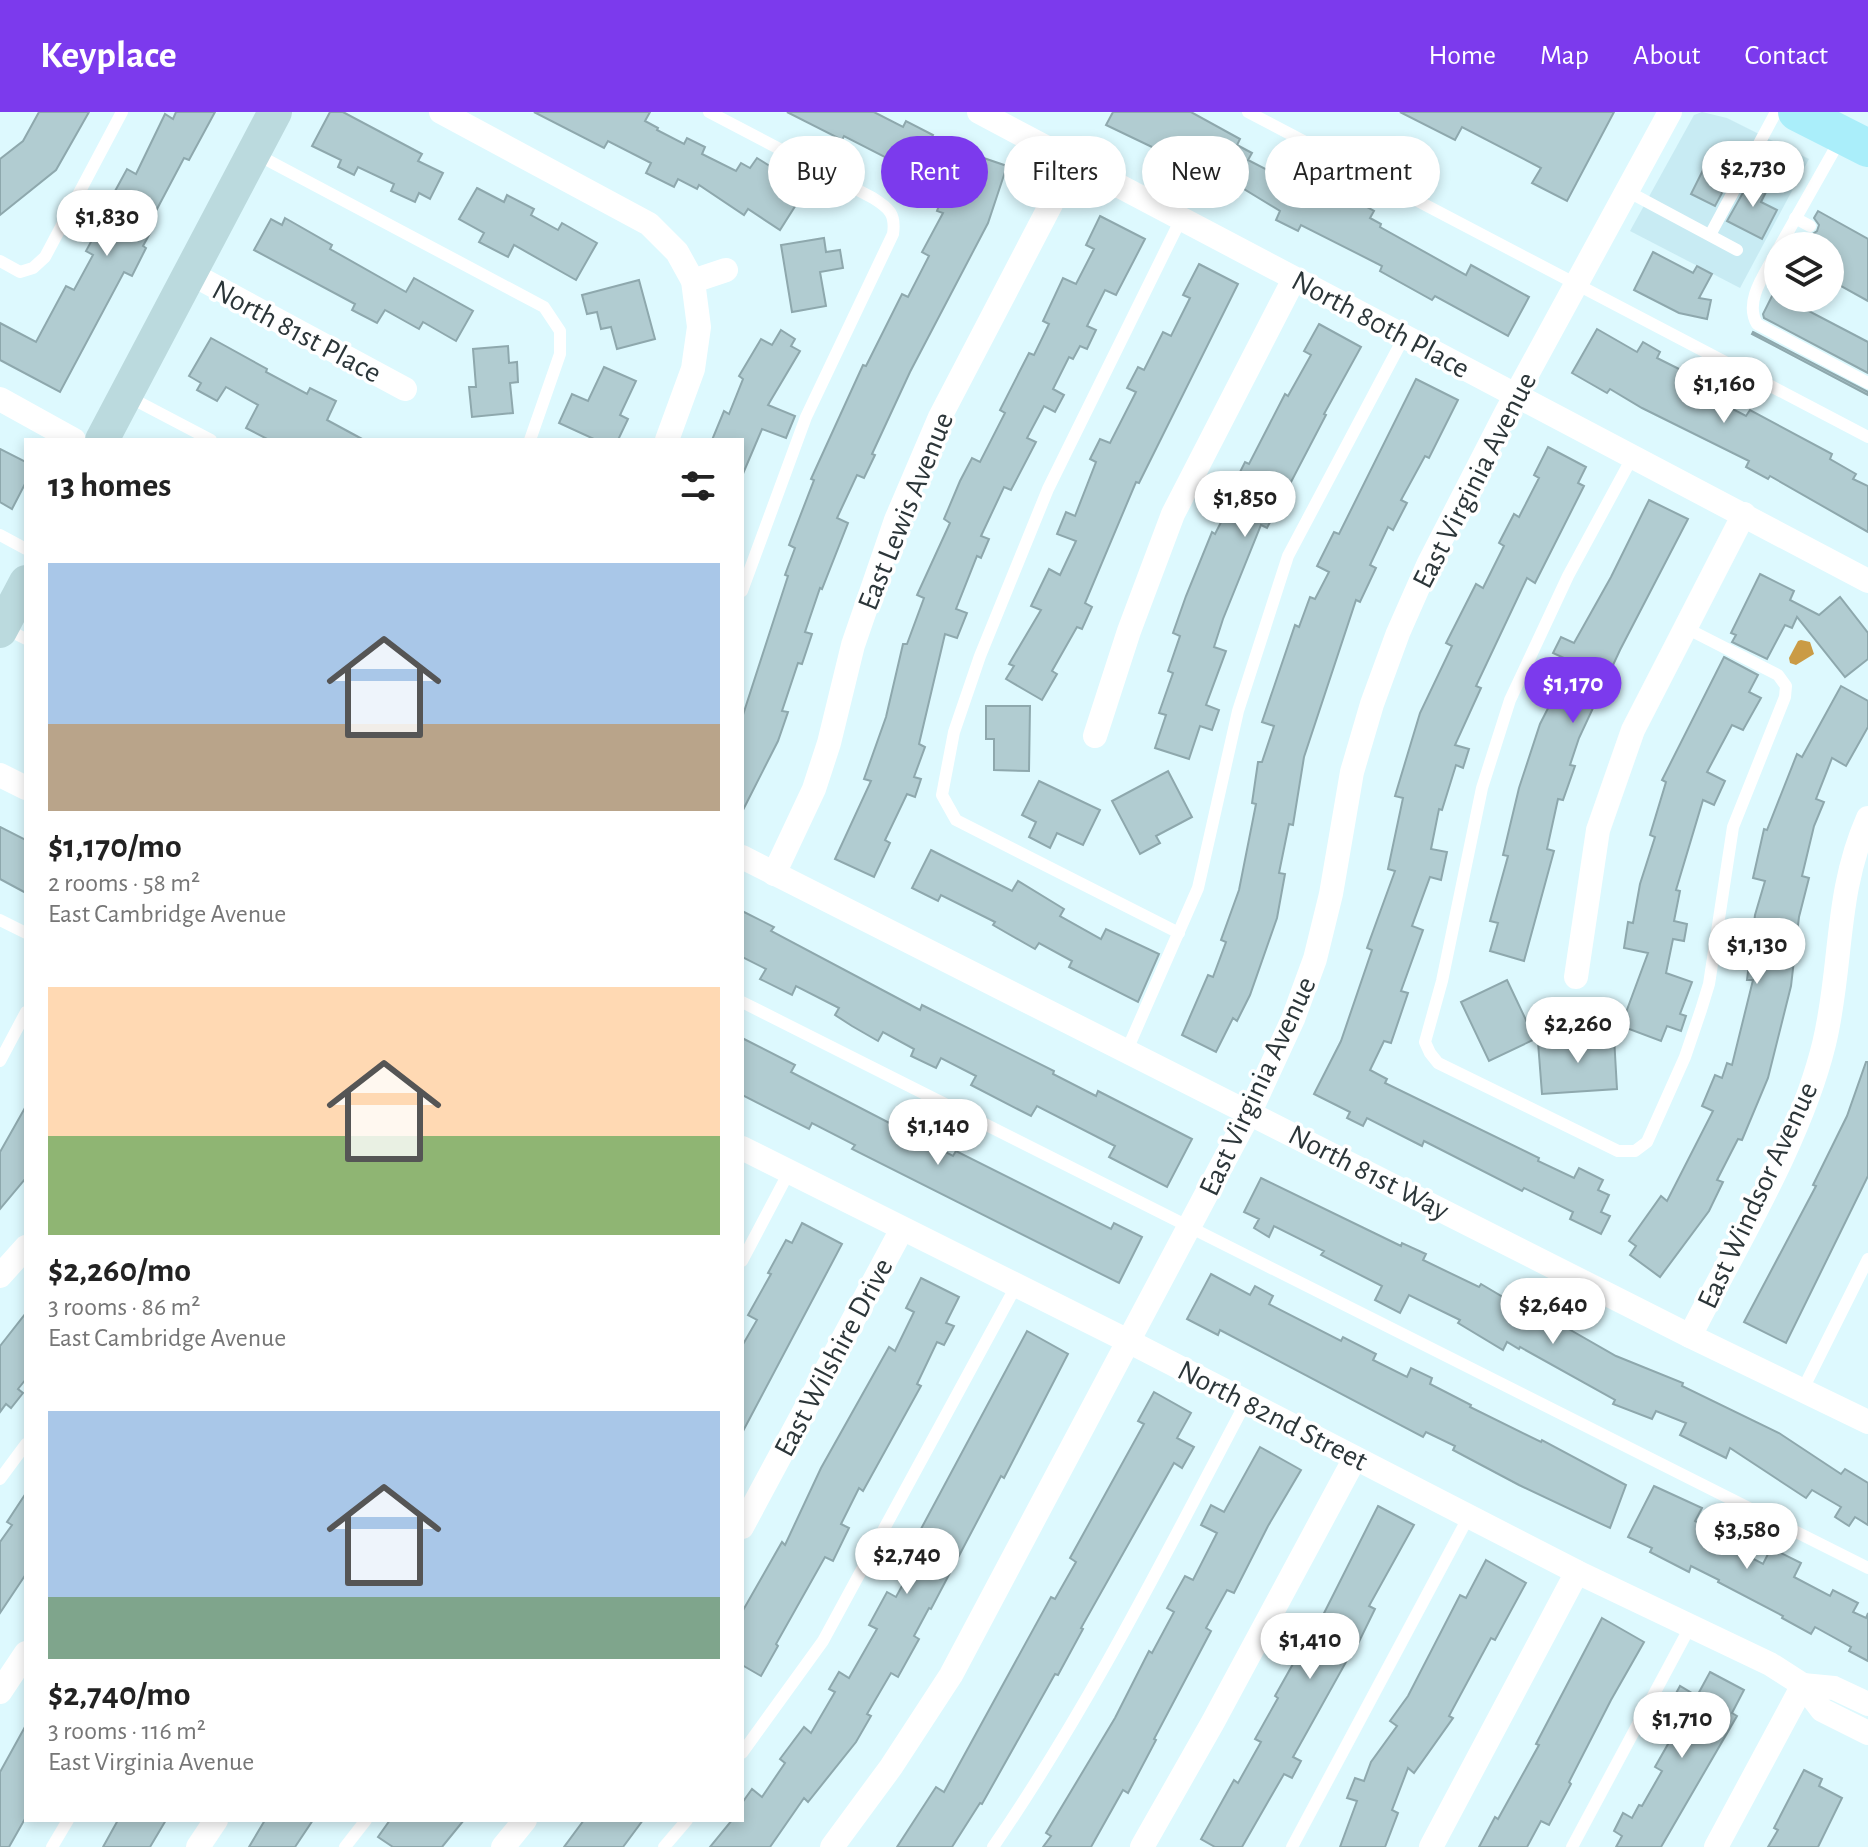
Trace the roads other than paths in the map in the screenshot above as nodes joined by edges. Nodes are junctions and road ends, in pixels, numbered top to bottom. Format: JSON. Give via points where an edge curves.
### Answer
{"nodes":[{"id":1,"x":122,"y":112,"type":"edge"},
{"id":2,"x":275,"y":112,"type":"edge"},
{"id":3,"x":441,"y":112,"type":"edge"},
{"id":4,"x":709,"y":112,"type":"edge"},
{"id":5,"x":979,"y":112,"type":"edge"},
{"id":6,"x":1248,"y":112,"type":"edge"},
{"id":7,"x":1670,"y":112,"type":"edge"},
{"id":8,"x":1776,"y":112,"type":"edge"},
{"id":9,"x":1797,"y":112,"type":"edge"},
{"id":10,"x":1024,"y":136,"type":"edge"},
{"id":11,"x":1855,"y":142,"type":"edge"},
{"id":12,"x":253,"y":153,"type":"junction"},
{"id":13,"x":1126,"y":190,"type":"edge"},
{"id":14,"x":1627,"y":191,"type":"junction"},
{"id":15,"x":1049,"y":208,"type":"edge"},
{"id":16,"x":1795,"y":218,"type":"junction"},
{"id":17,"x":1181,"y":219,"type":"junction"},
{"id":18,"x":1810,"y":226,"type":"dead end"},
{"id":19,"x":1788,"y":232,"type":"edge"},
{"id":20,"x":1710,"y":235,"type":"junction"},
{"id":21,"x":1737,"y":250,"type":"dead end"},
{"id":22,"x":0,"y":261,"type":"edge"},
{"id":23,"x":726,"y":270,"type":"dead end"},
{"id":24,"x":190,"y":273,"type":"junction"},
{"id":25,"x":1764,"y":277,"type":"edge"},
{"id":26,"x":1294,"y":279,"type":"junction"},
{"id":27,"x":693,"y":281,"type":"junction"},
{"id":28,"x":1577,"y":284,"type":"junction"},
{"id":29,"x":1404,"y":337,"type":"junction"},
{"id":30,"x":1868,"y":383,"type":"edge"},
{"id":31,"x":405,"y":389,"type":"dead end"},
{"id":32,"x":126,"y":395,"type":"junction"},
{"id":33,"x":1516,"y":396,"type":"junction"},
{"id":34,"x":0,"y":399,"type":"edge"},
{"id":35,"x":1868,"y":437,"type":"edge"},
{"id":36,"x":70,"y":438,"type":"edge"},
{"id":37,"x":103,"y":438,"type":"edge"},
{"id":38,"x":207,"y":438,"type":"edge"},
{"id":39,"x":531,"y":438,"type":"edge"},
{"id":40,"x":668,"y":438,"type":"edge"},
{"id":41,"x":1633,"y":456,"type":"junction"},
{"id":42,"x":1744,"y":514,"type":"junction"},
{"id":43,"x":0,"y":535,"type":"edge"},
{"id":44,"x":24,"y":548,"type":"edge"},
{"id":45,"x":1868,"y":581,"type":"edge"},
{"id":46,"x":744,"y":586,"type":"edge"},
{"id":47,"x":24,"y":588,"type":"edge"},
{"id":48,"x":1686,"y":628,"type":"junction"},
{"id":49,"x":9,"y":633,"type":"edge"},
{"id":50,"x":1095,"y":736,"type":"dead end"},
{"id":51,"x":0,"y":775,"type":"edge"},
{"id":52,"x":24,"y":787,"type":"edge"},
{"id":53,"x":1868,"y":818,"type":"edge"},
{"id":54,"x":744,"y":858,"type":"edge"},
{"id":55,"x":774,"y":874,"type":"junction"},
{"id":56,"x":0,"y":920,"type":"edge"},
{"id":57,"x":24,"y":932,"type":"edge"},
{"id":58,"x":1179,"y":933,"type":"junction"},
{"id":59,"x":1576,"y":977,"type":"dead end"},
{"id":60,"x":744,"y":1003,"type":"edge"},
{"id":61,"x":24,"y":1016,"type":"edge"},
{"id":62,"x":1127,"y":1050,"type":"junction"},
{"id":63,"x":0,"y":1061,"type":"edge"},
{"id":64,"x":1250,"y":1112,"type":"junction"},
{"id":65,"x":744,"y":1149,"type":"edge"},
{"id":66,"x":789,"y":1172,"type":"junction"},
{"id":67,"x":1189,"y":1228,"type":"junction"},
{"id":68,"x":902,"y":1229,"type":"junction"},
{"id":69,"x":24,"y":1249,"type":"edge"},
{"id":70,"x":744,"y":1257,"type":"edge"},
{"id":71,"x":1868,"y":1259,"type":"edge"},
{"id":72,"x":0,"y":1276,"type":"edge"},
{"id":73,"x":1016,"y":1286,"type":"junction"},
{"id":74,"x":1690,"y":1336,"type":"junction"},
{"id":75,"x":1130,"y":1342,"type":"junction"},
{"id":76,"x":1802,"y":1391,"type":"junction"},
{"id":77,"x":1246,"y":1402,"type":"junction"},
{"id":78,"x":1868,"y":1422,"type":"edge"},
{"id":79,"x":24,"y":1447,"type":"edge"},
{"id":80,"x":1355,"y":1458,"type":"junction"},
{"id":81,"x":0,"y":1479,"type":"edge"},
{"id":82,"x":1469,"y":1516,"type":"junction"},
{"id":83,"x":744,"y":1523,"type":"edge"},
{"id":84,"x":1868,"y":1568,"type":"edge"},
{"id":85,"x":1577,"y":1572,"type":"junction"},
{"id":86,"x":1691,"y":1625,"type":"junction"},
{"id":87,"x":24,"y":1656,"type":"edge"},
{"id":88,"x":1803,"y":1685,"type":"junction"},
{"id":89,"x":0,"y":1692,"type":"edge"},
{"id":90,"x":1868,"y":1704,"type":"edge"},
{"id":91,"x":1868,"y":1733,"type":"edge"},
{"id":92,"x":744,"y":1750,"type":"edge"},
{"id":93,"x":67,"y":1822,"type":"edge"},
{"id":94,"x":215,"y":1822,"type":"edge"},
{"id":95,"x":364,"y":1822,"type":"edge"},
{"id":96,"x":523,"y":1822,"type":"edge"},
{"id":97,"x":685,"y":1822,"type":"edge"},
{"id":98,"x":52,"y":1847,"type":"edge"},
{"id":99,"x":198,"y":1847,"type":"edge"},
{"id":100,"x":345,"y":1847,"type":"edge"},
{"id":101,"x":503,"y":1847,"type":"edge"},
{"id":102,"x":664,"y":1847,"type":"edge"},
{"id":103,"x":832,"y":1847,"type":"edge"},
{"id":104,"x":993,"y":1847,"type":"edge"},
{"id":105,"x":1142,"y":1847,"type":"edge"},
{"id":106,"x":1292,"y":1847,"type":"edge"},
{"id":107,"x":1431,"y":1847,"type":"edge"},
{"id":108,"x":1572,"y":1847,"type":"edge"},
{"id":109,"x":1716,"y":1847,"type":"edge"}],
"edges":[{"from":1,"to":22,"type":"lane","via":[[45,257],[20,272]]},
{"from":2,"to":12,"type":"street"},
{"from":3,"to":27,"type":"street","via":[[649,224],[677,252]]},
{"from":4,"to":46,"type":"lane","via":[[873,198],[890,209],[895,222],[806,417]]},
{"from":5,"to":10,"type":"street","name":"North 80th Place"},
{"from":6,"to":28,"type":"lane"},
{"from":7,"to":14,"type":"street","name":"East Virginia Avenue"},
{"from":8,"to":20,"type":"lane"},
{"from":9,"to":11,"type":"main road"},
{"from":11,"to":16,"type":"lane"},
{"from":12,"to":24,"type":"street"},
{"from":12,"to":39,"type":"lane","via":[[544,307],[560,331],[560,354]]},
{"from":13,"to":17,"type":"street","name":"North 80th Place"},
{"from":14,"to":20,"type":"lane"},
{"from":14,"to":28,"type":"street","name":"East Virginia Avenue"},
{"from":15,"to":55,"type":"street","name":"East Lewis Avenue","via":[[940,417],[896,520],[853,645],[814,789]]},
{"from":16,"to":18,"type":"lane"},
{"from":16,"to":19,"type":"lane"},
{"from":17,"to":26,"type":"street","name":"North 80th Place"},
{"from":17,"to":58,"type":"lane","via":[[1048,489],[980,656],[954,732],[942,795],[956,820]]},
{"from":20,"to":21,"type":"lane"},
{"from":23,"to":27,"type":"street"},
{"from":24,"to":31,"type":"street","name":"North 81st Place"},
{"from":24,"to":32,"type":"street"},
{"from":25,"to":30,"type":"lane","via":[[1752,307],[1757,324]]},
{"from":26,"to":29,"type":"street","name":"North 80th Place"},
{"from":26,"to":50,"type":"street","via":[[1173,514]]},
{"from":27,"to":40,"type":"street","via":[[699,327],[693,369]]},
{"from":28,"to":33,"type":"street","name":"East Virginia Avenue"},
{"from":28,"to":35,"type":"lane"},
{"from":29,"to":33,"type":"street","name":"North 80th Place"},
{"from":29,"to":58,"type":"lane","via":[[1288,556],[1238,711],[1198,888]]},
{"from":32,"to":37,"type":"street"},
{"from":32,"to":38,"type":"lane"},
{"from":33,"to":41,"type":"street","name":"North 80th Place"},
{"from":33,"to":64,"type":"street","name":"East Virginia Avenue","via":[[1428,565],[1393,647],[1352,772],[1315,959]]},
{"from":34,"to":36,"type":"street"},
{"from":41,"to":42,"type":"street","name":"North 80th Place"},
{"from":41,"to":48,"type":"lane","via":[[1568,576],[1510,700],[1482,788],[1425,1042],[1438,1063],[1618,1151],[1635,1151],[1647,1142],[1685,1057],[1709,984],[1733,827],[1785,697],[1786,686],[1778,675]]},
{"from":42,"to":45,"type":"street","name":"North 80th Place"},
{"from":42,"to":48,"type":"street"},
{"from":43,"to":44,"type":"lane"},
{"from":47,"to":49,"type":"street"},
{"from":48,"to":59,"type":"street","via":[[1633,730],[1598,830]]},
{"from":51,"to":52,"type":"street"},
{"from":53,"to":74,"type":"street","name":"East Windsor Avenue","via":[[1844,892],[1831,1008],[1809,1095]]},
{"from":54,"to":55,"type":"street","name":"North 81st Way"},
{"from":55,"to":62,"type":"street","name":"North 81st Way"},
{"from":56,"to":57,"type":"lane"},
{"from":58,"to":62,"type":"lane"},
{"from":60,"to":67,"type":"lane"},
{"from":61,"to":63,"type":"lane"},
{"from":62,"to":64,"type":"street","name":"North 81st Way"},
{"from":64,"to":67,"type":"street","name":"East Virginia Avenue"},
{"from":64,"to":74,"type":"street","name":"North 81st Way"},
{"from":65,"to":66,"type":"street","name":"North 82nd Street"},
{"from":66,"to":68,"type":"street","name":"North 82nd Street"},
{"from":66,"to":70,"type":"lane"},
{"from":67,"to":75,"type":"street","name":"East Virginia Avenue"},
{"from":67,"to":84,"type":"lane"},
{"from":68,"to":73,"type":"street","name":"North 82nd Street"},
{"from":68,"to":83,"type":"street","name":"East Wilshire Drive"},
{"from":69,"to":72,"type":"street"},
{"from":71,"to":76,"type":"lane"},
{"from":73,"to":75,"type":"street","name":"North 82nd Street"},
{"from":73,"to":92,"type":"lane","via":[[823,1641]]},
{"from":74,"to":76,"type":"street","name":"North 81st Way"},
{"from":75,"to":77,"type":"street","name":"North 82nd Street"},
{"from":75,"to":103,"type":"street","name":"East Virginia Avenue","via":[[951,1675]]},
{"from":76,"to":78,"type":"street","name":"North 81st Way"},
{"from":77,"to":80,"type":"street","name":"North 82nd Street"},
{"from":77,"to":104,"type":"lane","via":[[1143,1599],[1051,1760]]},
{"from":79,"to":81,"type":"lane"},
{"from":80,"to":82,"type":"street","name":"North 82nd Street"},
{"from":80,"to":105,"type":"street"},
{"from":82,"to":85,"type":"street","name":"North 82nd Street"},
{"from":82,"to":106,"type":"lane"},
{"from":85,"to":86,"type":"street","name":"North 82nd Street"},
{"from":85,"to":107,"type":"street"},
{"from":86,"to":88,"type":"street","name":"North 82nd Street"},
{"from":86,"to":108,"type":"lane"},
{"from":87,"to":89,"type":"street"},
{"from":88,"to":90,"type":"street","name":"North 82nd Street","via":[[1834,1688]]},
{"from":88,"to":91,"type":"street","name":"North 82nd Street","via":[[1822,1710]]},
{"from":88,"to":109,"type":"street"},
{"from":93,"to":98,"type":"lane"},
{"from":94,"to":99,"type":"street"},
{"from":95,"to":100,"type":"lane"},
{"from":96,"to":101,"type":"street"},
{"from":97,"to":102,"type":"lane"}]}
